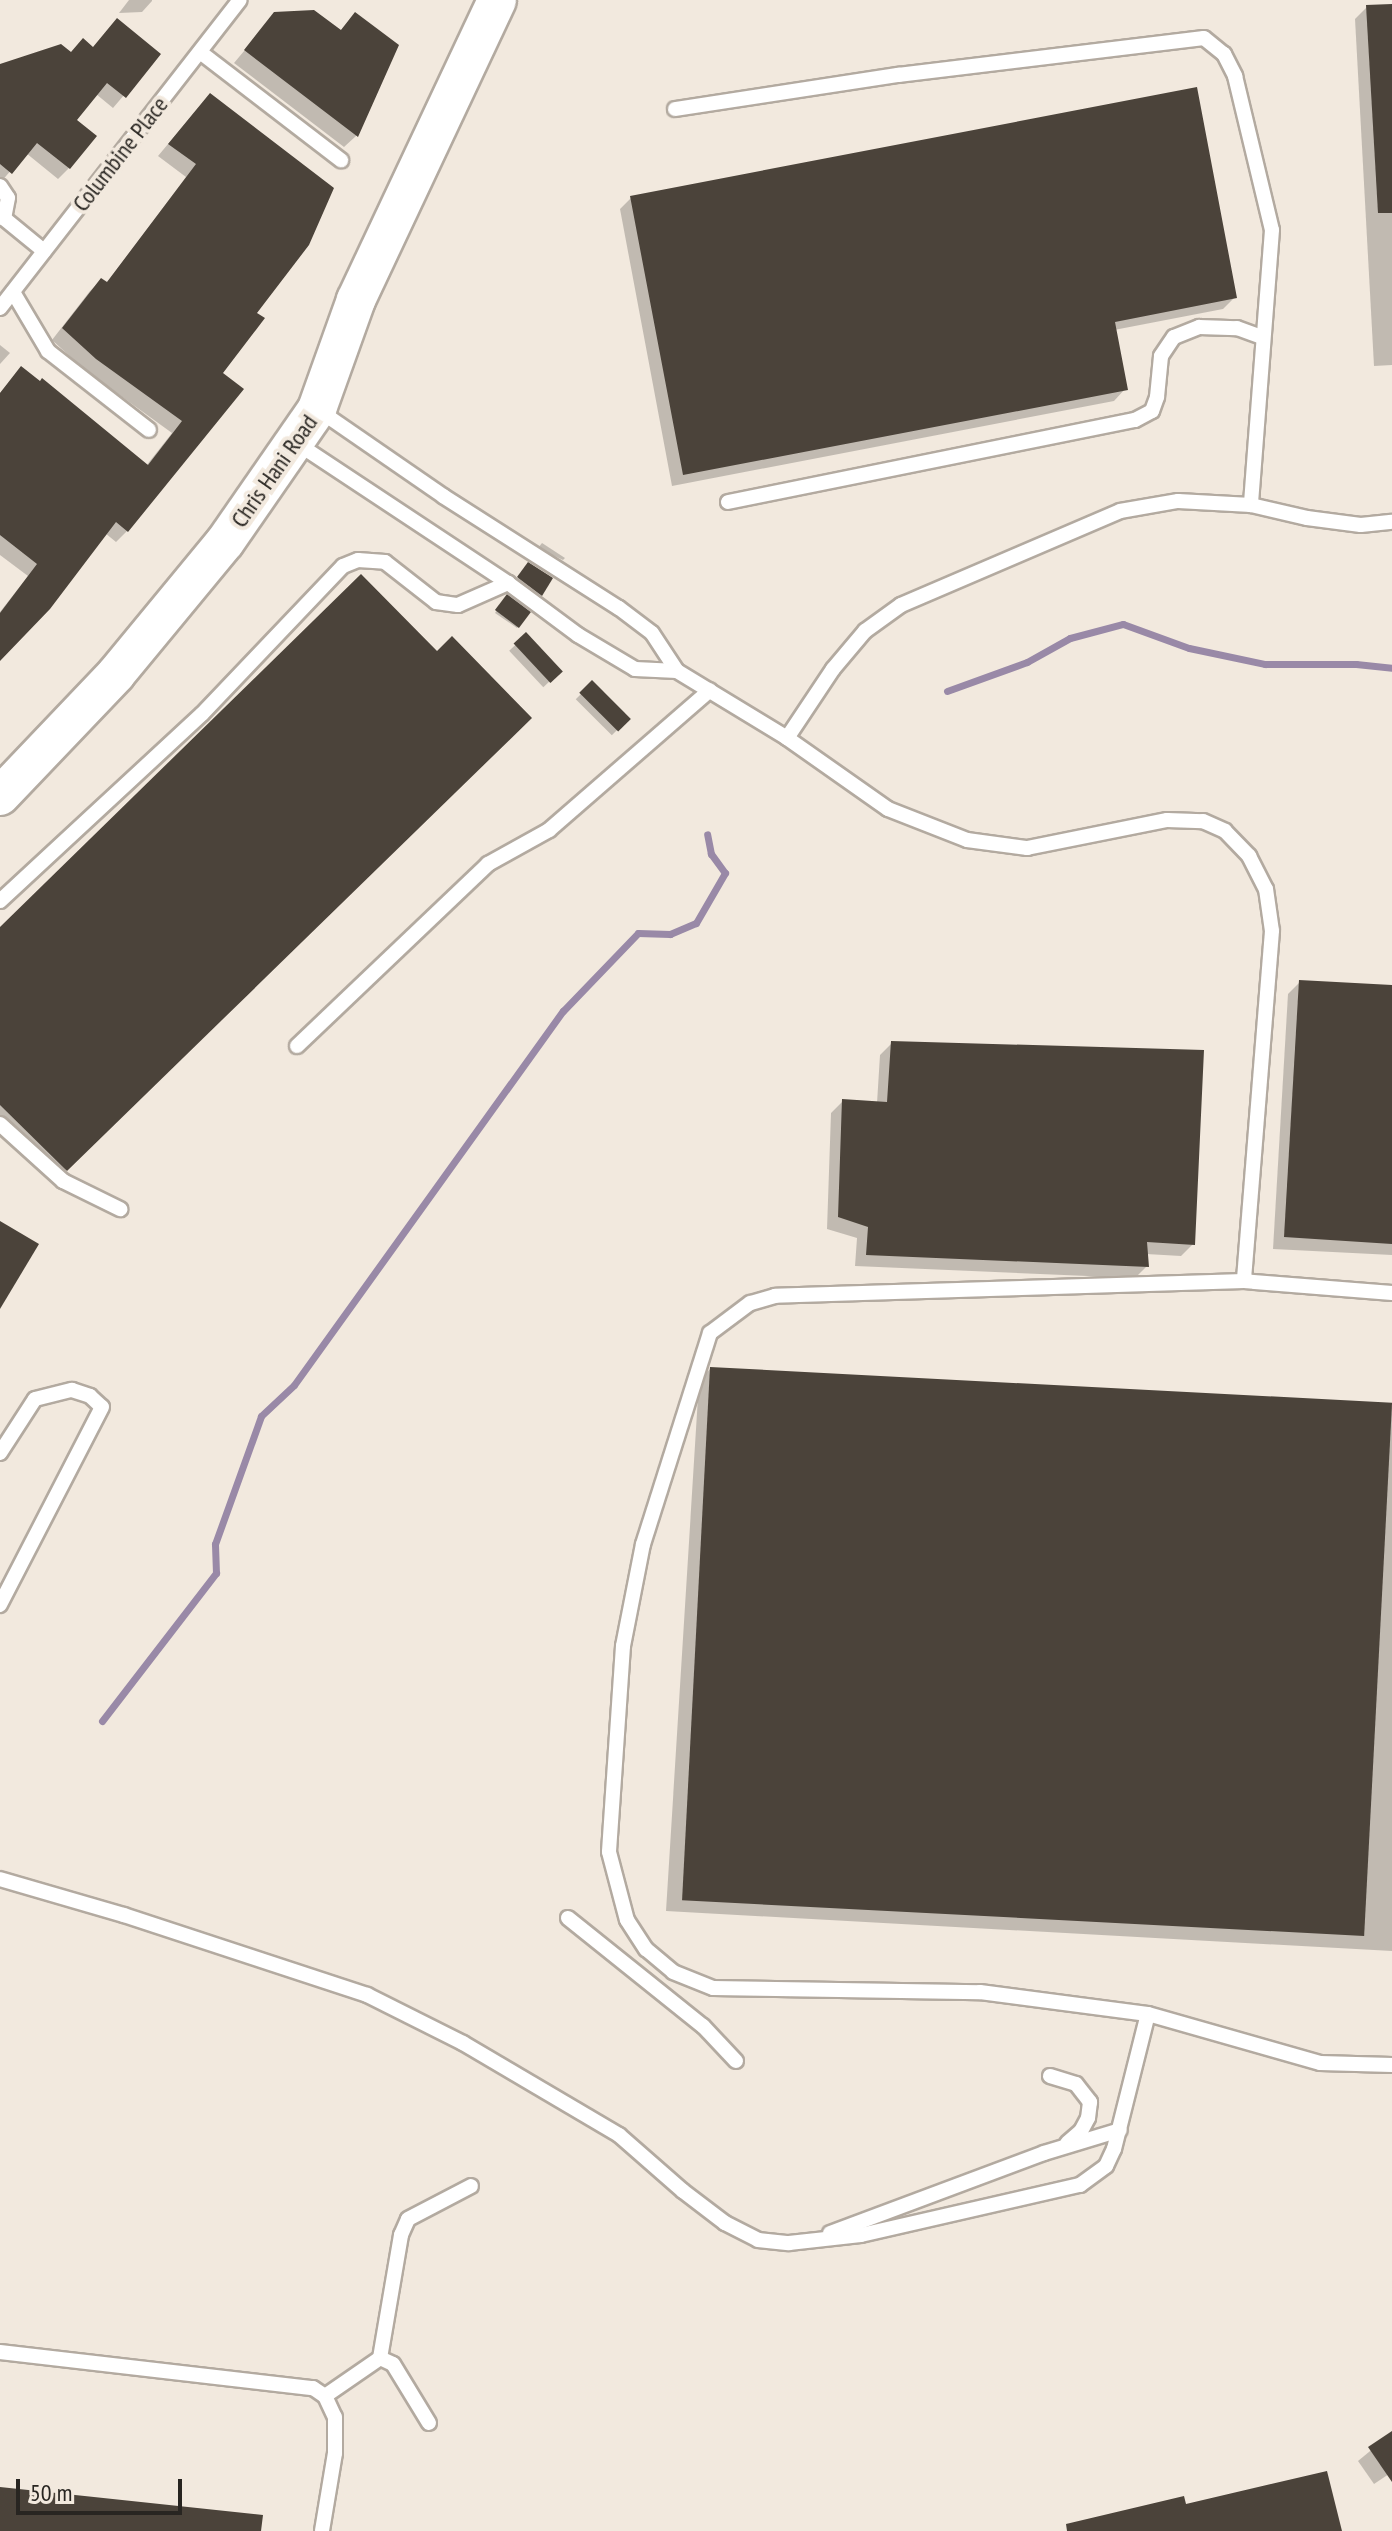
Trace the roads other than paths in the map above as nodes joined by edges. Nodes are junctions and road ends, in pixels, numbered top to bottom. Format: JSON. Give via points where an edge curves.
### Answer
{"nodes":[{"id":1,"x":240,"y":0,"type":"edge"},
{"id":2,"x":497,"y":0,"type":"edge"},
{"id":3,"x":200,"y":52,"type":"junction"},
{"id":4,"x":675,"y":109,"type":"dead end"},
{"id":5,"x":341,"y":160,"type":"dead end"},
{"id":6,"x":0,"y":186,"type":"edge"},
{"id":7,"x":2,"y":217,"type":"edge"},
{"id":8,"x":44,"y":251,"type":"junction"},
{"id":9,"x":13,"y":292,"type":"junction"},
{"id":10,"x":0,"y":308,"type":"edge"},
{"id":11,"x":1262,"y":337,"type":"junction"},
{"id":12,"x":317,"y":409,"type":"junction"},
{"id":13,"x":149,"y":430,"type":"dead end"},
{"id":14,"x":295,"y":442,"type":"junction"},
{"id":15,"x":728,"y":502,"type":"dead end"},
{"id":16,"x":1251,"y":505,"type":"junction"},
{"id":17,"x":1392,"y":522,"type":"edge"},
{"id":18,"x":508,"y":583,"type":"junction"},
{"id":19,"x":677,"y":671,"type":"junction"},
{"id":20,"x":710,"y":690,"type":"junction"},
{"id":21,"x":787,"y":738,"type":"junction"},
{"id":22,"x":0,"y":796,"type":"edge"},
{"id":23,"x":0,"y":901,"type":"edge"},
{"id":24,"x":297,"y":1046,"type":"dead end"},
{"id":25,"x":0,"y":1124,"type":"edge"},
{"id":26,"x":120,"y":1209,"type":"dead end"},
{"id":27,"x":1244,"y":1281,"type":"junction"},
{"id":28,"x":1392,"y":1293,"type":"edge"},
{"id":29,"x":0,"y":1453,"type":"edge"},
{"id":30,"x":0,"y":1605,"type":"edge"},
{"id":31,"x":0,"y":1879,"type":"edge"},
{"id":32,"x":568,"y":1918,"type":"dead end"},
{"id":33,"x":1148,"y":2014,"type":"junction"},
{"id":34,"x":736,"y":2061,"type":"dead end"},
{"id":35,"x":1392,"y":2065,"type":"edge"},
{"id":36,"x":1050,"y":2076,"type":"dead end"},
{"id":37,"x":1120,"y":2130,"type":"junction"},
{"id":38,"x":1062,"y":2148,"type":"junction"},
{"id":39,"x":471,"y":2186,"type":"dead end"},
{"id":40,"x":808,"y":2242,"type":"junction"},
{"id":41,"x":0,"y":2352,"type":"edge"},
{"id":42,"x":380,"y":2358,"type":"junction"},
{"id":43,"x":325,"y":2396,"type":"junction"},
{"id":44,"x":429,"y":2423,"type":"dead end"},
{"id":45,"x":322,"y":2531,"type":"edge"}],
"edges":[{"from":1,"to":3,"type":"lane","name":"Columbine Place"},
{"from":2,"to":12,"type":"street","name":"Chris Hani Road","via":[[356,300]]},
{"from":3,"to":5,"type":"lane"},
{"from":3,"to":8,"type":"lane","name":"Columbine Place"},
{"from":4,"to":11,"type":"lane","via":[[898,75],[1204,38],[1224,54],[1235,76],[1272,230]]},
{"from":6,"to":7,"type":"lane","via":[[8,198]]},
{"from":7,"to":8,"type":"lane"},
{"from":8,"to":9,"type":"lane","name":"Columbine Place"},
{"from":9,"to":10,"type":"lane","name":"Columbine Place"},
{"from":9,"to":13,"type":"lane","via":[[41,344]]},
{"from":11,"to":15,"type":"lane","via":[[1237,328],[1199,327],[1174,337],[1161,356],[1152,411],[1135,420]]},
{"from":11,"to":16,"type":"lane"},
{"from":12,"to":14,"type":"street","name":"Chris Hani Road"},
{"from":12,"to":19,"type":"lane","via":[[619,608],[652,633]]},
{"from":14,"to":18,"type":"lane"},
{"from":14,"to":22,"type":"street","name":"Chris Hani Road","via":[[225,542],[116,674]]},
{"from":16,"to":17,"type":"lane","via":[[1361,525]]},
{"from":16,"to":21,"type":"lane","via":[[1178,501],[1120,511],[901,605],[865,631]]},
{"from":18,"to":19,"type":"lane","via":[[635,669]]},
{"from":18,"to":23,"type":"lane","via":[[458,605],[436,602],[385,562],[358,560],[343,566],[202,714]]},
{"from":19,"to":20,"type":"lane"},
{"from":20,"to":21,"type":"lane"},
{"from":20,"to":24,"type":"lane","via":[[549,830],[488,864]]},
{"from":21,"to":27,"type":"lane","via":[[888,809],[967,840],[1027,848],[1167,820],[1203,821],[1225,831],[1249,856],[1266,889],[1272,931]]},
{"from":25,"to":26,"type":"lane","via":[[63,1181]]},
{"from":27,"to":28,"type":"lane"},
{"from":27,"to":33,"type":"lane","via":[[775,1296],[750,1303],[710,1333],[643,1544],[623,1646],[609,1852],[627,1920],[646,1949],[673,1972],[713,1988],[980,1992]]},
{"from":29,"to":30,"type":"lane","via":[[35,1399],[72,1390],[102,1407]]},
{"from":31,"to":40,"type":"lane","via":[[367,1995],[463,2043],[619,2135],[725,2223],[758,2240]]},
{"from":32,"to":34,"type":"lane","via":[[703,2026]]},
{"from":33,"to":35,"type":"lane","via":[[1320,2063]]},
{"from":33,"to":37,"type":"lane"},
{"from":36,"to":38,"type":"lane","via":[[1076,2084],[1090,2102],[1081,2131]]},
{"from":37,"to":38,"type":"lane"},
{"from":37,"to":40,"type":"lane","via":[[1106,2166],[1080,2185],[861,2235]]},
{"from":38,"to":40,"type":"lane"},
{"from":39,"to":42,"type":"lane","via":[[408,2219]]},
{"from":41,"to":43,"type":"lane","via":[[313,2388]]},
{"from":42,"to":43,"type":"lane"},
{"from":42,"to":44,"type":"lane","via":[[393,2364]]},
{"from":43,"to":45,"type":"lane","via":[[335,2417],[335,2453]]}]}
